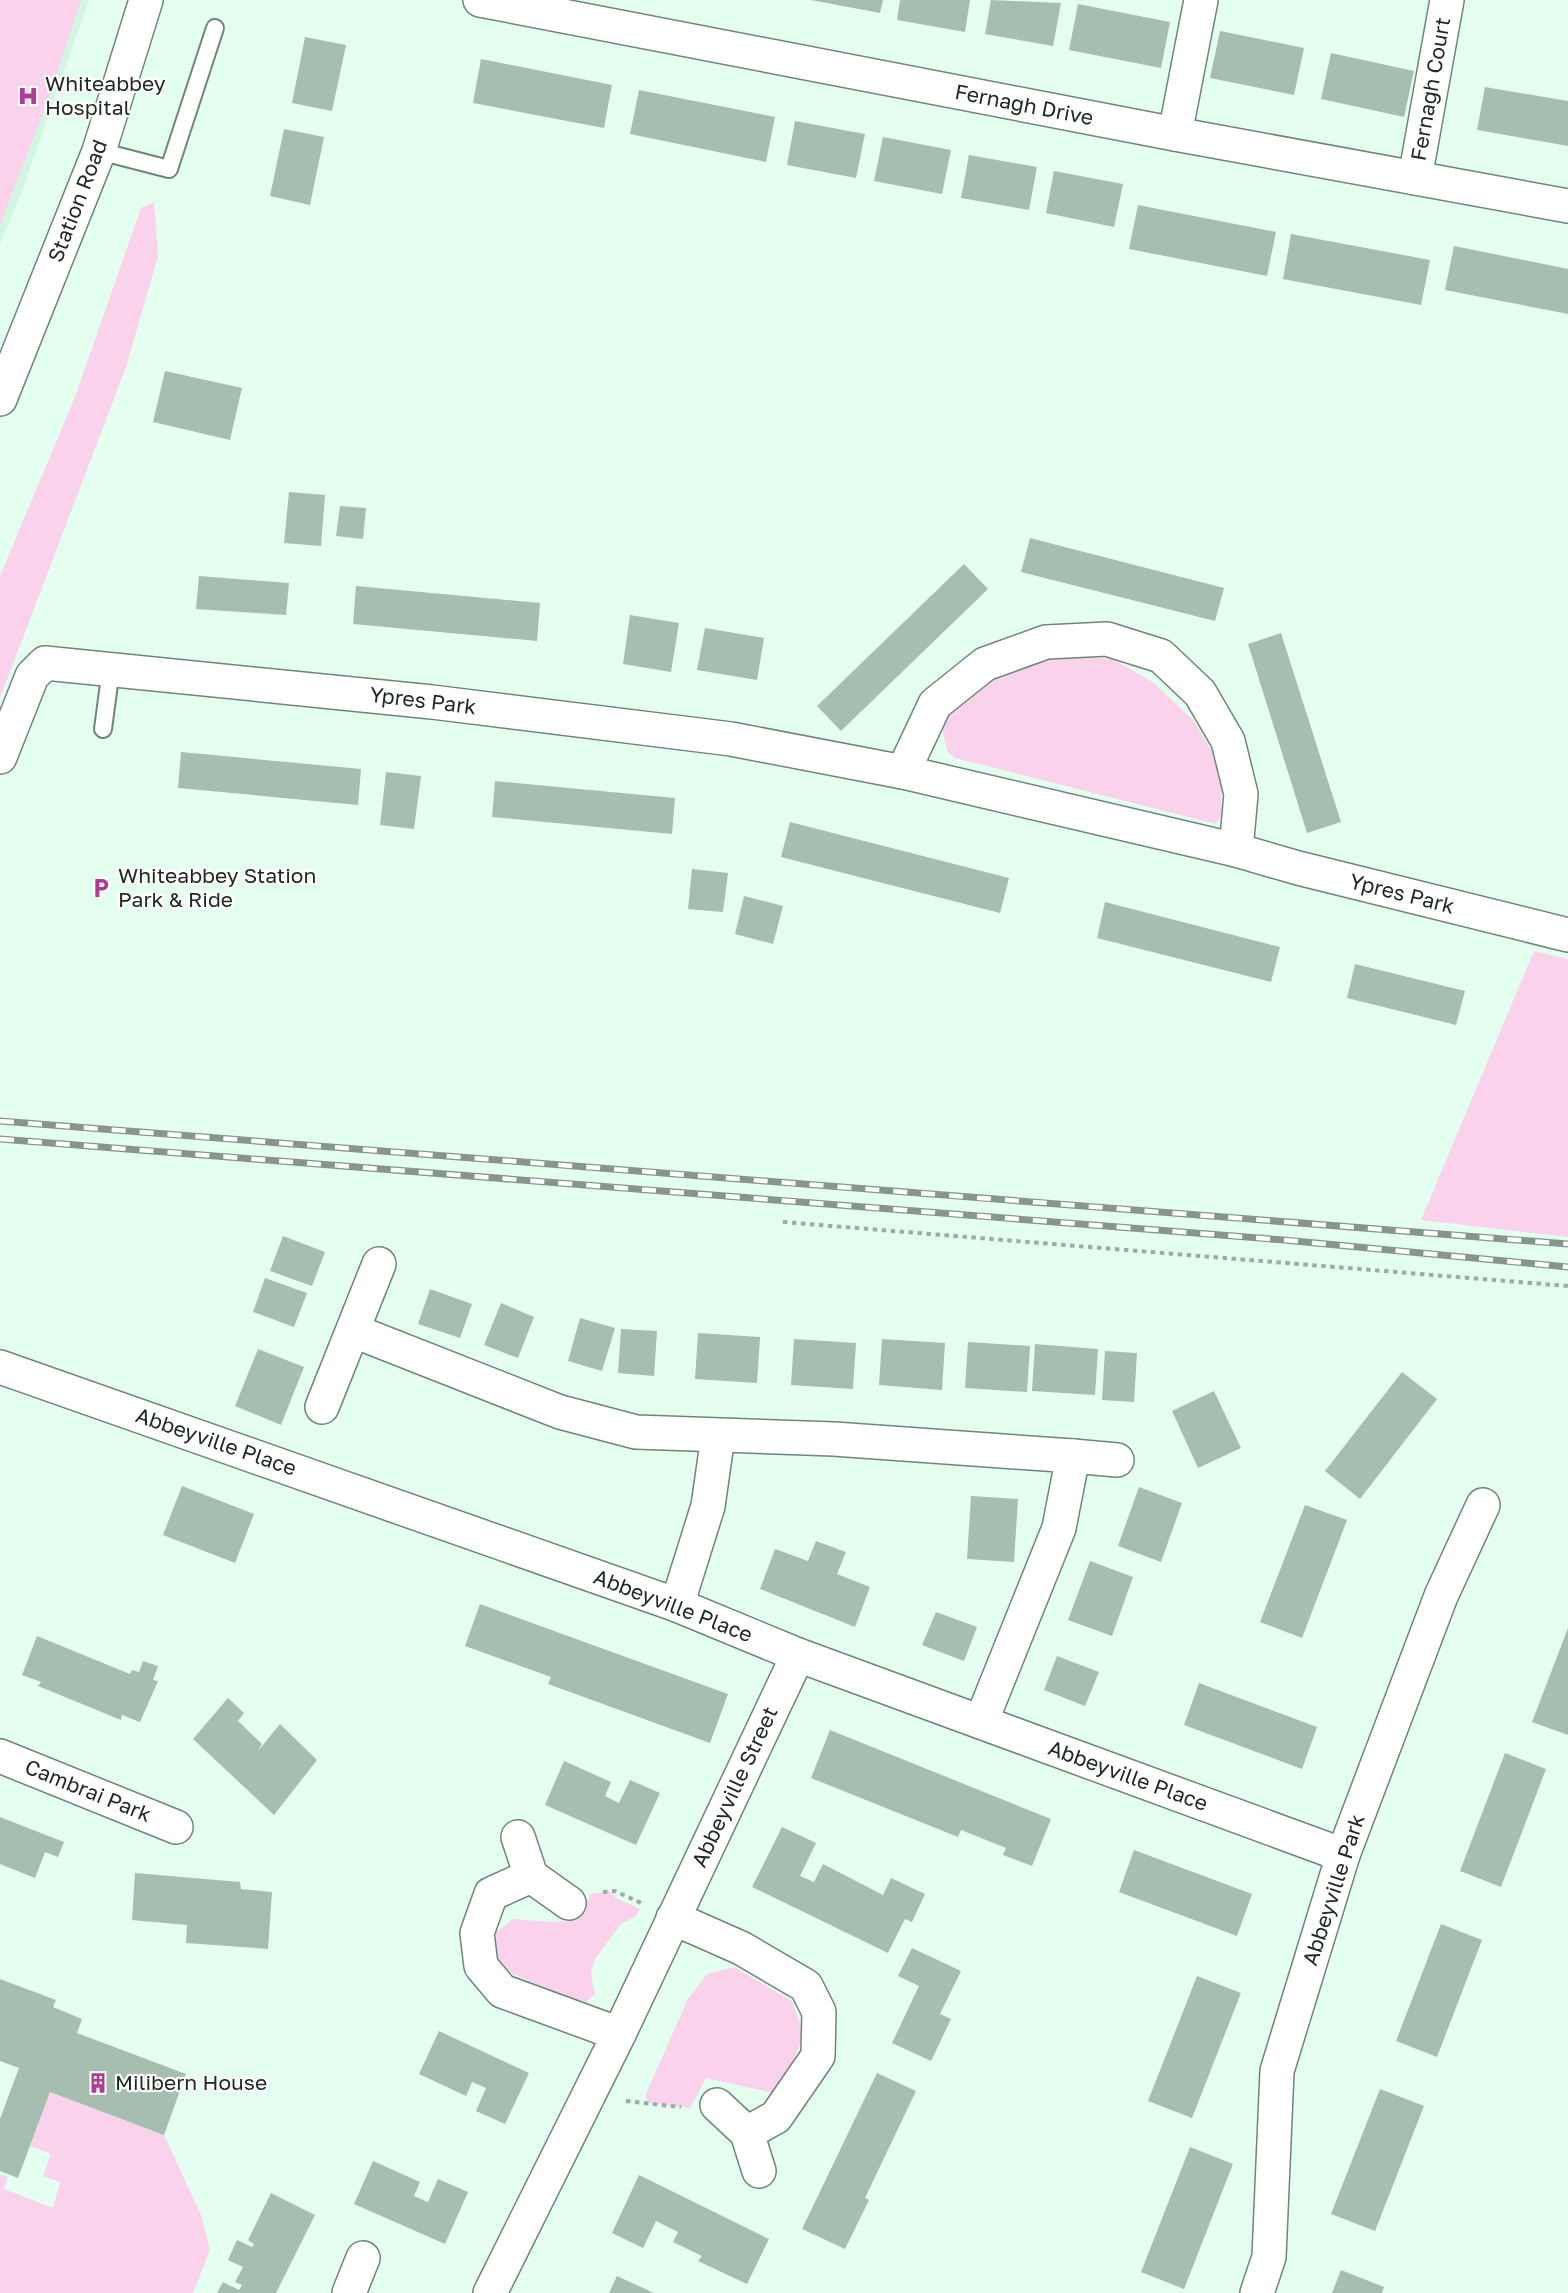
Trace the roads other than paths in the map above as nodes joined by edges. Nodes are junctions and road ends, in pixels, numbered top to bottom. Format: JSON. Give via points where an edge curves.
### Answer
{"nodes":[{"id":1,"x":146,"y":0,"type":"edge"},
{"id":2,"x":480,"y":0,"type":"edge"},
{"id":3,"x":1201,"y":0,"type":"edge"},
{"id":4,"x":1448,"y":0,"type":"edge"},
{"id":5,"x":215,"y":28,"type":"dead end"},
{"id":6,"x":1175,"y":134,"type":"junction"},
{"id":7,"x":99,"y":151,"type":"junction"},
{"id":8,"x":1415,"y":178,"type":"junction"},
{"id":9,"x":1568,"y":206,"type":"edge"},
{"id":10,"x":0,"y":399,"type":"edge"},
{"id":11,"x":111,"y":669,"type":"junction"},
{"id":12,"x":103,"y":729,"type":"dead end"},
{"id":13,"x":0,"y":757,"type":"edge"},
{"id":14,"x":903,"y":772,"type":"junction"},
{"id":15,"x":1236,"y":850,"type":"junction"},
{"id":16,"x":1568,"y":935,"type":"edge"},
{"id":17,"x":379,"y":1264,"type":"dead end"},
{"id":18,"x":354,"y":1331,"type":"junction"},
{"id":19,"x":0,"y":1367,"type":"edge"},
{"id":20,"x":322,"y":1407,"type":"dead end"},
{"id":21,"x":718,"y":1436,"type":"junction"},
{"id":22,"x":1073,"y":1456,"type":"junction"},
{"id":23,"x":1117,"y":1460,"type":"dead end"},
{"id":24,"x":1483,"y":1504,"type":"dead end"},
{"id":25,"x":677,"y":1605,"type":"junction"},
{"id":26,"x":798,"y":1655,"type":"junction"},
{"id":27,"x":981,"y":1722,"type":"junction"},
{"id":28,"x":0,"y":1756,"type":"edge"},
{"id":29,"x":176,"y":1827,"type":"dead end"},
{"id":30,"x":518,"y":1837,"type":"dead end"},
{"id":31,"x":1343,"y":1855,"type":"junction"},
{"id":32,"x":531,"y":1876,"type":"junction"},
{"id":33,"x":569,"y":1903,"type":"road end"},
{"id":34,"x":673,"y":1918,"type":"junction"},
{"id":35,"x":619,"y":2034,"type":"junction"},
{"id":36,"x":717,"y":2105,"type":"road end"},
{"id":37,"x":747,"y":2133,"type":"junction"},
{"id":38,"x":759,"y":2171,"type":"dead end"},
{"id":39,"x":363,"y":2259,"type":"dead end"},
{"id":40,"x":349,"y":2293,"type":"edge"},
{"id":41,"x":490,"y":2293,"type":"edge"},
{"id":42,"x":1257,"y":2293,"type":"edge"}],
"edges":[{"from":1,"to":7,"type":"street","name":"Station Road"},
{"from":2,"to":6,"type":"street","name":"Fernagh Drive"},
{"from":3,"to":6,"type":"street"},
{"from":4,"to":8,"type":"street","name":"Fernagh Court"},
{"from":5,"to":7,"type":"lane","via":[[169,169]]},
{"from":6,"to":8,"type":"street","name":"Fernagh Drive"},
{"from":7,"to":10,"type":"street","name":"Station Road"},
{"from":8,"to":9,"type":"street","name":"Fernagh Drive"},
{"from":11,"to":12,"type":"lane"},
{"from":11,"to":13,"type":"street","name":"Ypres Park","via":[[45,663],[32,676]]},
{"from":11,"to":14,"type":"street","name":"Ypres Park","via":[[432,702],[731,740]]},
{"from":14,"to":15,"type":"street","name":"Ypres Park"},
{"from":14,"to":15,"type":"street","via":[[935,704],[985,663],[1046,642],[1107,639],[1161,656],[1200,693],[1228,741],[1241,794]]},
{"from":15,"to":16,"type":"street","name":"Ypres Park"},
{"from":17,"to":18,"type":"street"},
{"from":18,"to":20,"type":"street"},
{"from":18,"to":21,"type":"street","via":[[560,1412],[636,1432]]},
{"from":19,"to":25,"type":"street","name":"Abbeyville Place"},
{"from":21,"to":22,"type":"street"},
{"from":21,"to":25,"type":"street","via":[[708,1506]]},
{"from":22,"to":23,"type":"street"},
{"from":22,"to":27,"type":"street","via":[[1059,1528]]},
{"from":24,"to":31,"type":"street","name":"Abbeyville Park","via":[[1441,1596]]},
{"from":25,"to":26,"type":"street","name":"Abbeyville Place"},
{"from":26,"to":27,"type":"street","name":"Abbeyville Place"},
{"from":26,"to":34,"type":"street","name":"Abbeyville Street"},
{"from":27,"to":31,"type":"street","name":"Abbeyville Place"},
{"from":28,"to":29,"type":"street","name":"Cambrai Park"},
{"from":30,"to":32,"type":"street"},
{"from":31,"to":42,"type":"street","name":"Abbeyville Park","via":[[1277,2071],[1269,2257]]},
{"from":32,"to":33,"type":"street"},
{"from":32,"to":35,"type":"street","via":[[491,1894],[477,1933],[481,1966],[502,1992]]},
{"from":34,"to":35,"type":"street","name":"Abbeyville Street"},
{"from":34,"to":37,"type":"street","via":[[741,1948],[806,1986],[819,2012],[818,2056],[776,2117]]},
{"from":35,"to":41,"type":"street","name":"Abbeyville Street"},
{"from":36,"to":37,"type":"street"},
{"from":37,"to":38,"type":"street"},
{"from":39,"to":40,"type":"street"}]}
